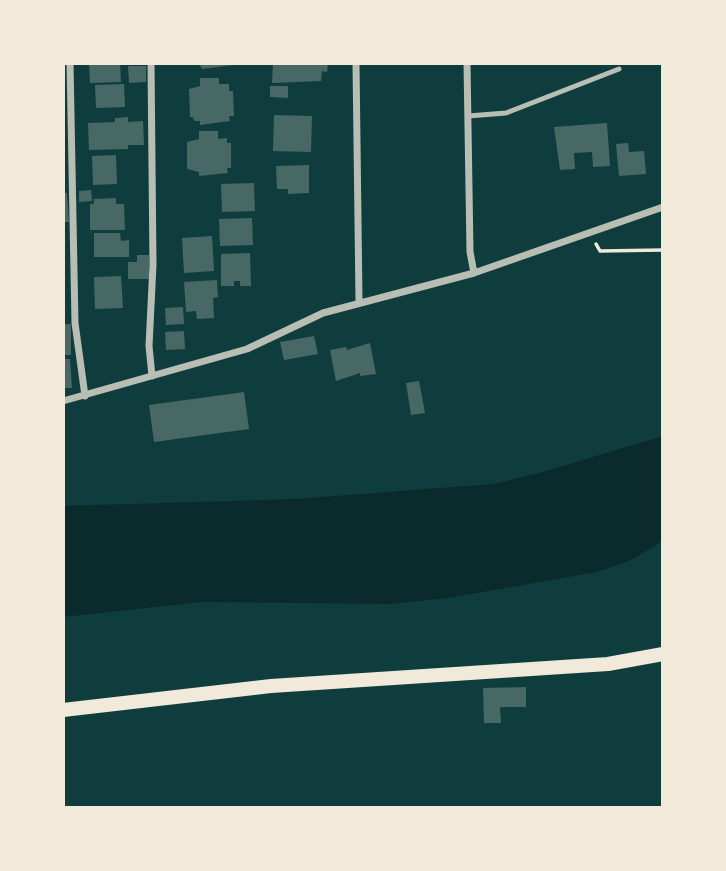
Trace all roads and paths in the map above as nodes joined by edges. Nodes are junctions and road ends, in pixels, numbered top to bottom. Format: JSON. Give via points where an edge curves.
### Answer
{"nodes":[{"id":1,"x":70,"y":63,"type":"edge"},
{"id":2,"x":151,"y":63,"type":"edge"},
{"id":3,"x":356,"y":63,"type":"edge"},
{"id":4,"x":467,"y":63,"type":"edge"},
{"id":5,"x":619,"y":69,"type":"dead end"},
{"id":6,"x":468,"y":116,"type":"junction"},
{"id":7,"x":663,"y":207,"type":"edge"},
{"id":8,"x":591,"y":233,"type":"junction"},
{"id":9,"x":663,"y":250,"type":"edge"},
{"id":10,"x":474,"y":273,"type":"junction"},
{"id":11,"x":359,"y":301,"type":"junction"},
{"id":12,"x":152,"y":376,"type":"junction"},
{"id":13,"x":85,"y":396,"type":"junction"},
{"id":14,"x":63,"y":401,"type":"edge"},
{"id":15,"x":663,"y":654,"type":"edge"},
{"id":16,"x":63,"y":710,"type":"edge"}],
"edges":[{"from":1,"to":13,"type":"street","via":[[75,323]]},
{"from":2,"to":12,"type":"street"},
{"from":3,"to":11,"type":"street"},
{"from":4,"to":6,"type":"street"},
{"from":5,"to":6,"type":"lane","via":[[506,113]]},
{"from":6,"to":10,"type":"street"},
{"from":7,"to":8,"type":"street"},
{"from":8,"to":9,"type":"path","via":[[600,251]]},
{"from":8,"to":10,"type":"street"},
{"from":10,"to":11,"type":"street"},
{"from":11,"to":12,"type":"street","via":[[247,349]]},
{"from":12,"to":13,"type":"street"},
{"from":13,"to":14,"type":"street"},
{"from":15,"to":16,"type":"main road","via":[[608,664],[271,686]]}]}
